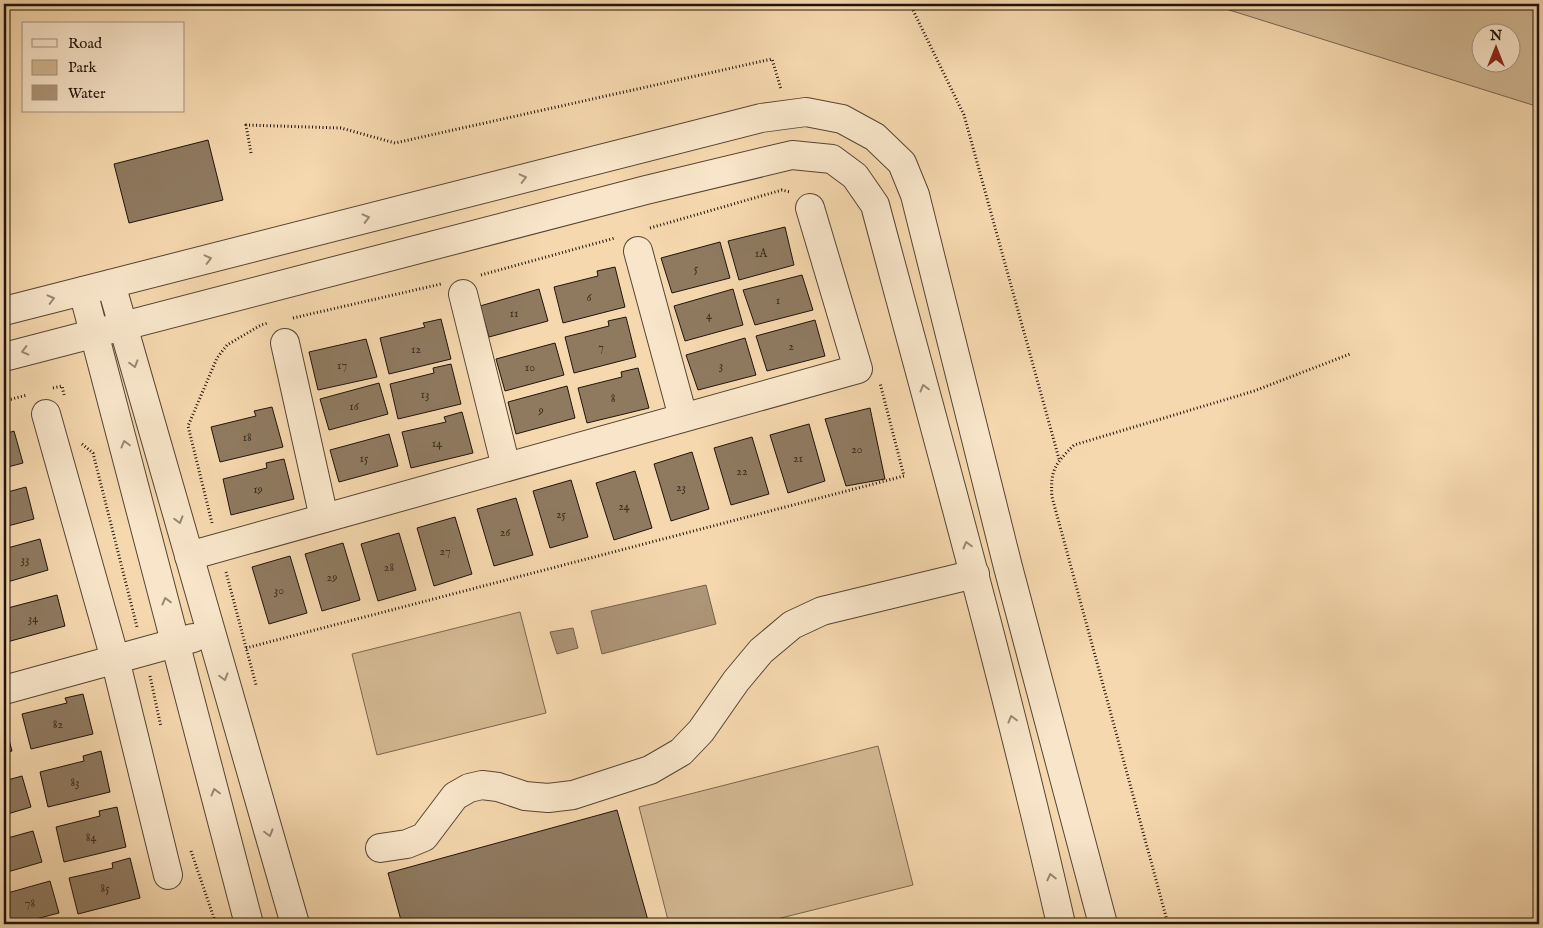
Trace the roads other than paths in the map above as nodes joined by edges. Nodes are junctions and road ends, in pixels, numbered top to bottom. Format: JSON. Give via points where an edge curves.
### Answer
{"nodes":[{"id":1,"x":842,"y":119,"type":"junction"},
{"id":2,"x":832,"y":159,"type":"junction"},
{"id":3,"x":451,"y":196,"type":"junction"},
{"id":4,"x":805,"y":201,"type":"road end"},
{"id":5,"x":466,"y":237,"type":"junction"},
{"id":6,"x":634,"y":239,"type":"road end"},
{"id":7,"x":111,"y":284,"type":"junction"},
{"id":8,"x":461,"y":284,"type":"road end"},
{"id":9,"x":83,"y":291,"type":"junction"},
{"id":10,"x":4,"y":311,"type":"edge"},
{"id":11,"x":123,"y":326,"type":"junction"},
{"id":12,"x":281,"y":328,"type":"road end"},
{"id":13,"x":95,"y":334,"type":"junction"},
{"id":14,"x":952,"y":345,"type":"junction"},
{"id":15,"x":915,"y":354,"type":"junction"},
{"id":16,"x":4,"y":357,"type":"edge"},
{"id":17,"x":46,"y":414,"type":"dead end"},
{"id":18,"x":683,"y":417,"type":"junction"},
{"id":19,"x":506,"y":467,"type":"junction"},
{"id":20,"x":324,"y":518,"type":"junction"},
{"id":21,"x":189,"y":556,"type":"junction"},
{"id":22,"x":975,"y":574,"type":"junction"},
{"id":23,"x":211,"y":632,"type":"junction"},
{"id":24,"x":176,"y":642,"type":"junction"},
{"id":25,"x":115,"y":659,"type":"junction"},
{"id":26,"x":4,"y":690,"type":"edge"},
{"id":27,"x":380,"y":848,"type":"dead end"},
{"id":28,"x":168,"y":875,"type":"dead end"},
{"id":29,"x":250,"y":924,"type":"edge"},
{"id":30,"x":295,"y":924,"type":"edge"},
{"id":31,"x":1062,"y":924,"type":"edge"},
{"id":32,"x":1103,"y":924,"type":"edge"}],
"edges":[{"from":1,"to":2,"type":"street"},
{"from":3,"to":1,"type":"street","one_way":true,"via":[[761,118],[806,112]]},
{"from":1,"to":14,"type":"street","via":[[875,137],[902,163],[915,195]]},
{"from":2,"to":5,"type":"street","via":[[792,155]]},
{"from":2,"to":15,"type":"street","via":[[855,176],[875,205]]},
{"from":3,"to":5,"type":"street"},
{"from":7,"to":3,"type":"street","one_way":true},
{"from":4,"to":18,"type":"street","via":[[858,369]]},
{"from":5,"to":11,"type":"street"},
{"from":6,"to":18,"type":"street"},
{"from":7,"to":9,"type":"street"},
{"from":7,"to":11,"type":"street"},
{"from":8,"to":19,"type":"street"},
{"from":10,"to":9,"type":"street","one_way":true},
{"from":9,"to":13,"type":"street"},
{"from":11,"to":13,"type":"street"},
{"from":11,"to":21,"type":"street","one_way":true},
{"from":12,"to":20,"type":"street"},
{"from":13,"to":16,"type":"street","one_way":true},
{"from":24,"to":13,"type":"street","one_way":true},
{"from":14,"to":15,"type":"street"},
{"from":14,"to":32,"type":"street"},
{"from":22,"to":15,"type":"street","one_way":true},
{"from":17,"to":25,"type":"street"},
{"from":18,"to":19,"type":"street"},
{"from":19,"to":20,"type":"street"},
{"from":20,"to":21,"type":"street"},
{"from":21,"to":23,"type":"street"},
{"from":22,"to":27,"type":"street","via":[[822,611],[792,625],[762,651],[681,752],[650,770],[573,795],[548,798],[525,796],[498,787],[482,785],[469,788],[455,796],[424,837],[407,844]]},
{"from":31,"to":22,"type":"street","one_way":true},
{"from":23,"to":24,"type":"street"},
{"from":23,"to":30,"type":"street","one_way":true},
{"from":24,"to":25,"type":"street"},
{"from":29,"to":24,"type":"street","one_way":true},
{"from":25,"to":26,"type":"street"},
{"from":25,"to":28,"type":"street"}]}
